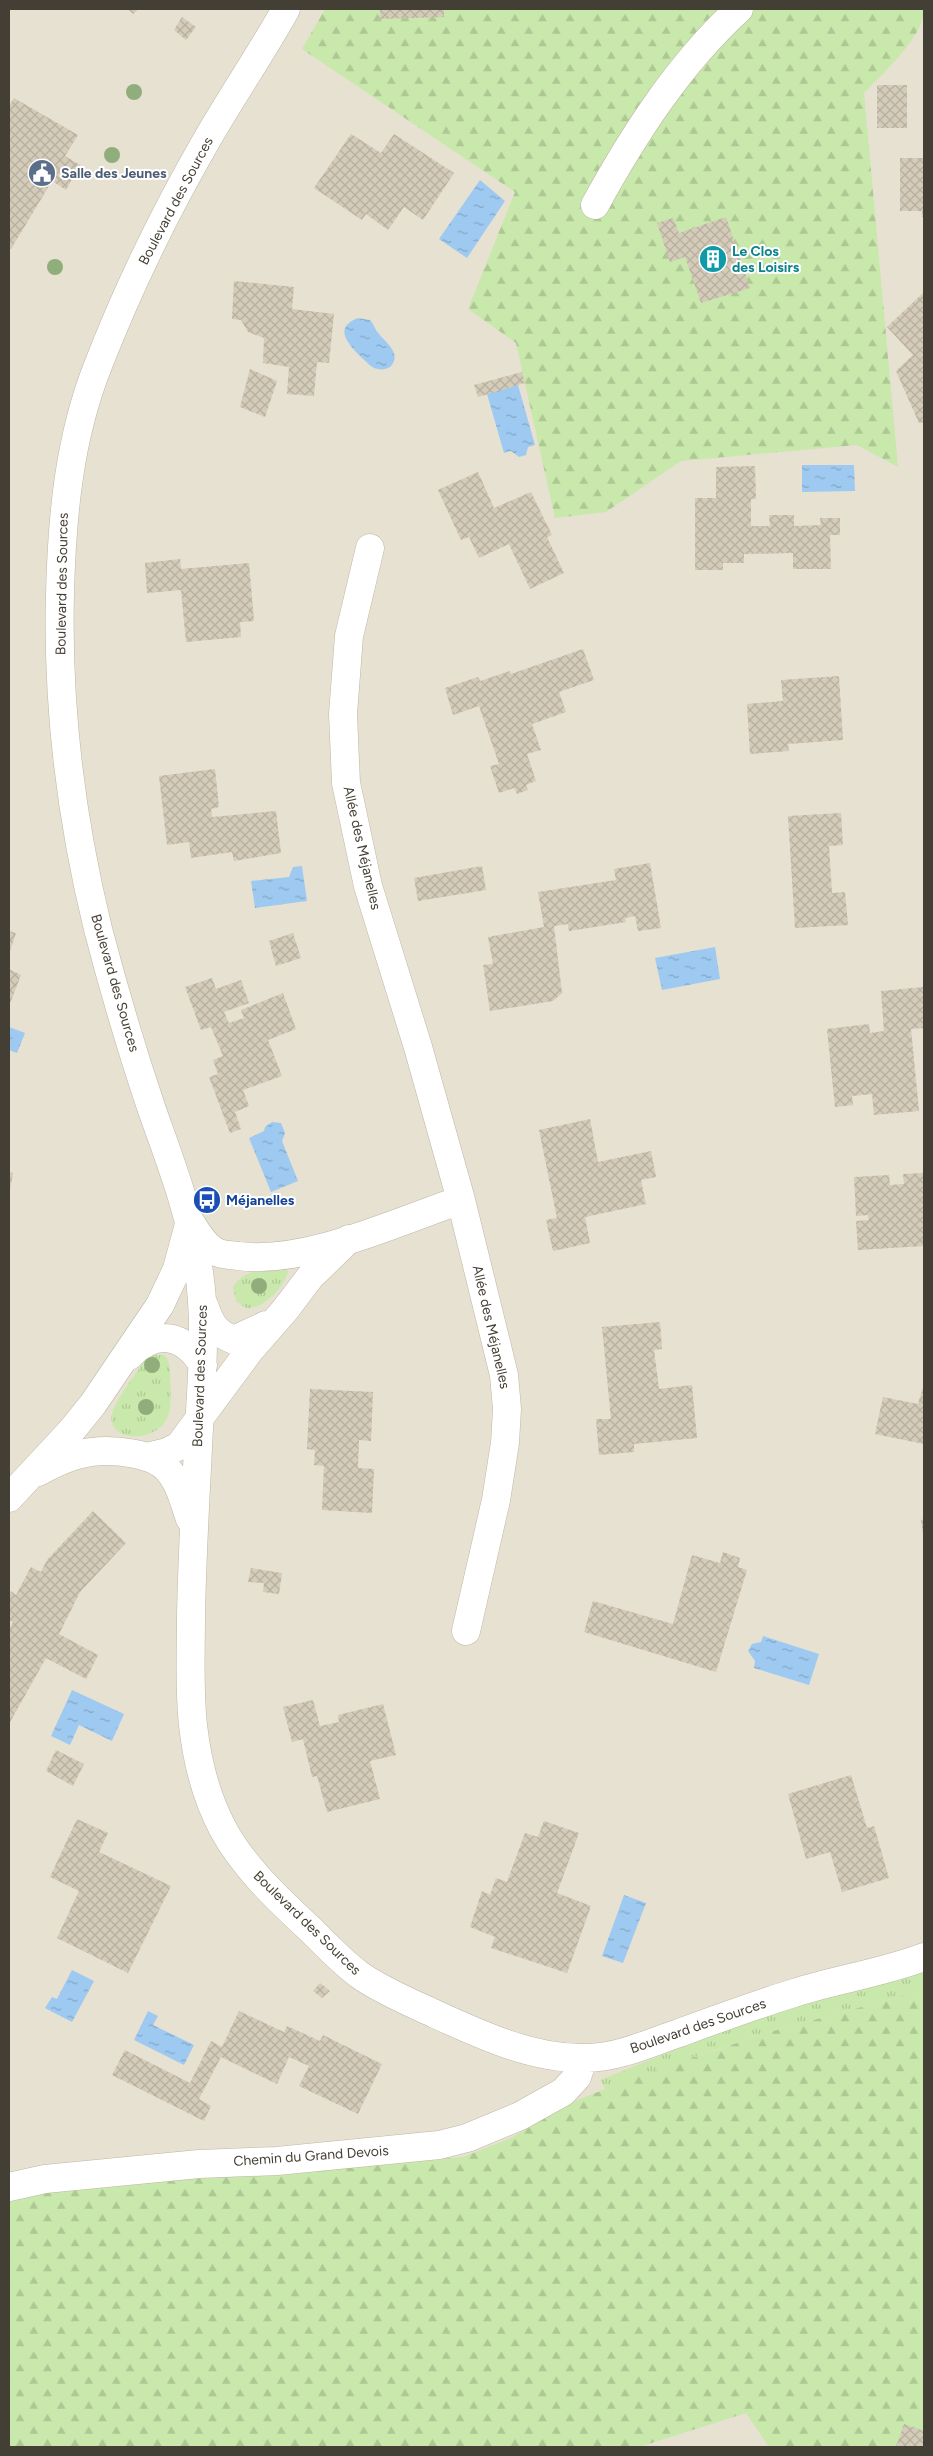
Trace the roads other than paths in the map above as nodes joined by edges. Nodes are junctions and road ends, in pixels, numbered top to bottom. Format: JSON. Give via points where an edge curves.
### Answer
{"nodes":[{"id":1,"x":286,"y":9,"type":"edge"},
{"id":2,"x":739,"y":9,"type":"edge"},
{"id":3,"x":595,"y":206,"type":"dead end"},
{"id":4,"x":370,"y":548,"type":"dead end"},
{"id":5,"x":461,"y":1200,"type":"junction"},
{"id":6,"x":190,"y":1222,"type":"junction"},
{"id":7,"x":350,"y":1239,"type":"junction"},
{"id":8,"x":203,"y":1301,"type":"junction"},
{"id":9,"x":285,"y":1310,"type":"junction"},
{"id":10,"x":203,"y":1365,"type":"junction"},
{"id":11,"x":111,"y":1374,"type":"junction"},
{"id":12,"x":200,"y":1416,"type":"junction"},
{"id":13,"x":146,"y":1457,"type":"junction"},
{"id":14,"x":18,"y":1489,"type":"edge"},
{"id":15,"x":194,"y":1530,"type":"junction"},
{"id":16,"x":466,"y":1631,"type":"dead end"},
{"id":17,"x":924,"y":1957,"type":"edge"},
{"id":18,"x":583,"y":2059,"type":"junction"},
{"id":19,"x":9,"y":2187,"type":"edge"}],
"edges":[{"from":1,"to":6,"type":"street","name":"Boulevard des Sources","via":[[210,135],[132,286],[95,372],[78,431],[63,510],[59,637],[61,694],[78,830],[107,964]]},
{"from":2,"to":3,"type":"street","via":[[696,52],[670,85],[617,165]]},
{"from":4,"to":5,"type":"street","name":"Allée des Méjanelles","via":[[349,636],[343,714],[346,783],[368,886]]},
{"from":5,"to":7,"type":"street"},
{"from":5,"to":16,"type":"street","name":"Allée des Méjanelles","via":[[502,1366],[507,1409],[496,1500]]},
{"from":6,"to":7,"type":"street","via":[[206,1244],[220,1254],[254,1258],[301,1252]]},
{"from":6,"to":8,"type":"street","name":"Boulevard des Sources"},
{"from":6,"to":11,"type":"street","via":[[177,1270],[160,1305]]},
{"from":7,"to":9,"type":"street","via":[[310,1277]]},
{"from":8,"to":9,"type":"street","via":[[210,1323],[234,1340],[266,1325]]},
{"from":8,"to":10,"type":"street","name":"Boulevard des Sources"},
{"from":9,"to":12,"type":"street"},
{"from":10,"to":11,"type":"street","via":[[195,1351],[184,1342],[158,1338],[134,1351]]},
{"from":10,"to":12,"type":"street","name":"Boulevard des Sources"},
{"from":11,"to":14,"type":"street","via":[[72,1430]]},
{"from":12,"to":13,"type":"street","via":[[179,1446]]},
{"from":12,"to":15,"type":"street","name":"Boulevard des Sources"},
{"from":13,"to":14,"type":"street","via":[[92,1452],[66,1460]]},
{"from":13,"to":15,"type":"street","via":[[160,1462],[169,1471],[180,1490]]},
{"from":15,"to":18,"type":"street","name":"Boulevard des Sources","via":[[190,1679],[200,1768],[225,1833],[250,1869],[367,1980],[470,2029],[522,2049]]},
{"from":17,"to":18,"type":"street","name":"Boulevard des Sources","via":[[802,1990],[617,2055]]},
{"from":18,"to":19,"type":"street","name":"Chemin du Grand Devois","via":[[577,2077],[563,2092],[520,2116],[467,2138],[439,2145],[277,2161],[190,2164],[45,2179]]}]}
